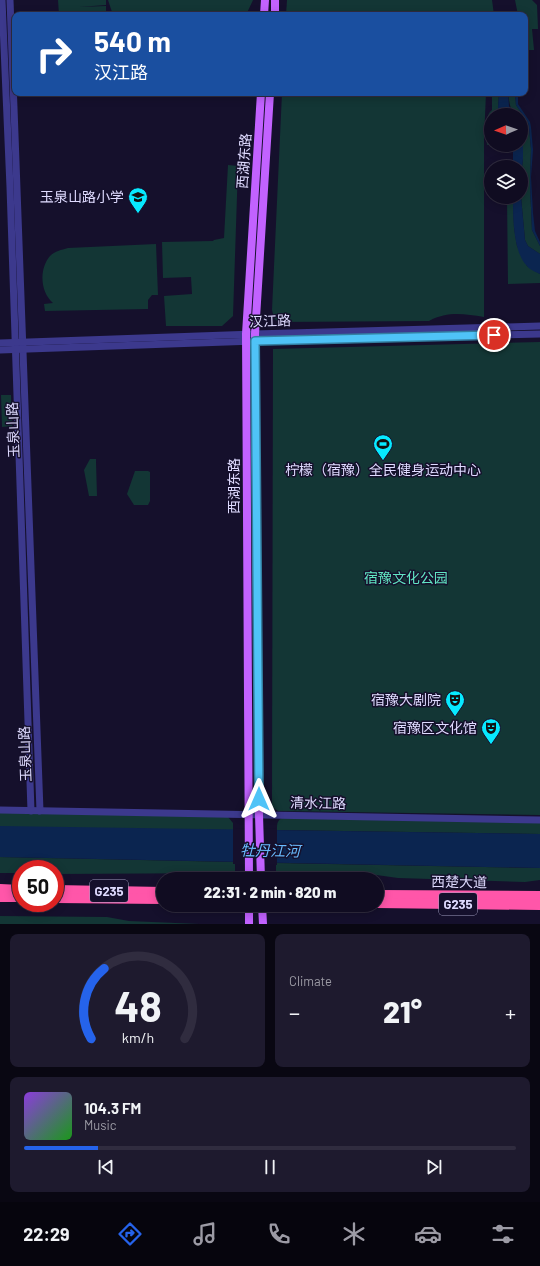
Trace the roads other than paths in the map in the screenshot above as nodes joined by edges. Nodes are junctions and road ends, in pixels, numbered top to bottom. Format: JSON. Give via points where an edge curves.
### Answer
{"nodes":[{"id":1,"x":2,"y":0,"type":"edge"},
{"id":2,"x":10,"y":0,"type":"edge"},
{"id":3,"x":265,"y":0,"type":"edge"},
{"id":4,"x":275,"y":0,"type":"edge"},
{"id":5,"x":264,"y":12,"type":"edge"},
{"id":6,"x":275,"y":12,"type":"edge"},
{"id":7,"x":12,"y":53,"type":"edge"},
{"id":8,"x":14,"y":96,"type":"edge"},
{"id":9,"x":262,"y":96,"type":"edge"},
{"id":10,"x":270,"y":96,"type":"edge"},
{"id":11,"x":540,"y":326,"type":"edge"},
{"id":12,"x":540,"y":334,"type":"edge"},
{"id":13,"x":255,"y":337,"type":"junction"},
{"id":14,"x":246,"y":338,"type":"junction"},
{"id":15,"x":0,"y":343,"type":"edge"},
{"id":16,"x":15,"y":346,"type":"junction"},
{"id":17,"x":23,"y":346,"type":"junction"},
{"id":18,"x":0,"y":350,"type":"edge"},
{"id":19,"x":0,"y":810,"type":"edge"},
{"id":20,"x":31,"y":811,"type":"junction"},
{"id":21,"x":40,"y":811,"type":"junction"},
{"id":22,"x":248,"y":819,"type":"junction"},
{"id":23,"x":259,"y":819,"type":"junction"},
{"id":24,"x":540,"y":820,"type":"edge"},
{"id":25,"x":249,"y":872,"type":"edge"},
{"id":26,"x":261,"y":872,"type":"edge"},
{"id":27,"x":0,"y":890,"type":"edge"},
{"id":28,"x":12,"y":890,"type":"edge"},
{"id":29,"x":64,"y":890,"type":"edge"},
{"id":30,"x":156,"y":892,"type":"edge"},
{"id":31,"x":384,"y":895,"type":"edge"},
{"id":32,"x":540,"y":896,"type":"edge"},
{"id":33,"x":0,"y":897,"type":"edge"},
{"id":34,"x":12,"y":897,"type":"edge"},
{"id":35,"x":64,"y":898,"type":"edge"},
{"id":36,"x":156,"y":899,"type":"edge"},
{"id":37,"x":384,"y":903,"type":"edge"},
{"id":38,"x":540,"y":905,"type":"edge"},
{"id":39,"x":249,"y":912,"type":"edge"},
{"id":40,"x":262,"y":912,"type":"edge"},
{"id":41,"x":249,"y":924,"type":"edge"},
{"id":42,"x":263,"y":924,"type":"edge"}],
"edges":[{"from":1,"to":16,"type":"street","name":"玉泉山路"},
{"from":2,"to":7,"type":"street","name":"玉泉山路"},
{"from":3,"to":5,"type":"main road"},
{"from":4,"to":6,"type":"main road"},
{"from":8,"to":17,"type":"street","name":"玉泉山路"},
{"from":9,"to":14,"type":"main road","name":"西湖东路"},
{"from":10,"to":13,"type":"main road","name":"西湖东路"},
{"from":11,"to":13,"type":"street","name":"汉江路"},
{"from":12,"to":13,"type":"street","name":"汉江路"},
{"from":13,"to":14,"type":"street","name":"汉江路"},
{"from":13,"to":23,"type":"main road","name":"西湖东路"},
{"from":14,"to":17,"type":"street","name":"汉江路"},
{"from":14,"to":22,"type":"main road","name":"西湖东路"},
{"from":15,"to":16,"type":"street","name":"汉江路"},
{"from":16,"to":17,"type":"street","name":"汉江路"},
{"from":16,"to":18,"type":"street","name":"汉江路"},
{"from":16,"to":20,"type":"street","name":"玉泉山路"},
{"from":17,"to":21,"type":"street","name":"玉泉山路"},
{"from":19,"to":20,"type":"street","name":"清水江路"},
{"from":20,"to":21,"type":"street","name":"清水江路"},
{"from":21,"to":22,"type":"street","name":"清水江路"},
{"from":22,"to":23,"type":"street","name":"清水江路"},
{"from":22,"to":25,"type":"main road","name":"西湖东路"},
{"from":23,"to":24,"type":"street","name":"清水江路"},
{"from":23,"to":26,"type":"main road","name":"西湖东路"},
{"from":27,"to":28,"type":"highway"},
{"from":29,"to":30,"type":"highway","number":"G235"},
{"from":31,"to":32,"type":"highway","name":"西楚大道","number":"G235"},
{"from":33,"to":34,"type":"highway"},
{"from":35,"to":36,"type":"highway","number":"G235"},
{"from":37,"to":38,"type":"highway","name":"西楚大道","number":"G235"},
{"from":39,"to":41,"type":"main road"},
{"from":40,"to":42,"type":"main road"}]}
